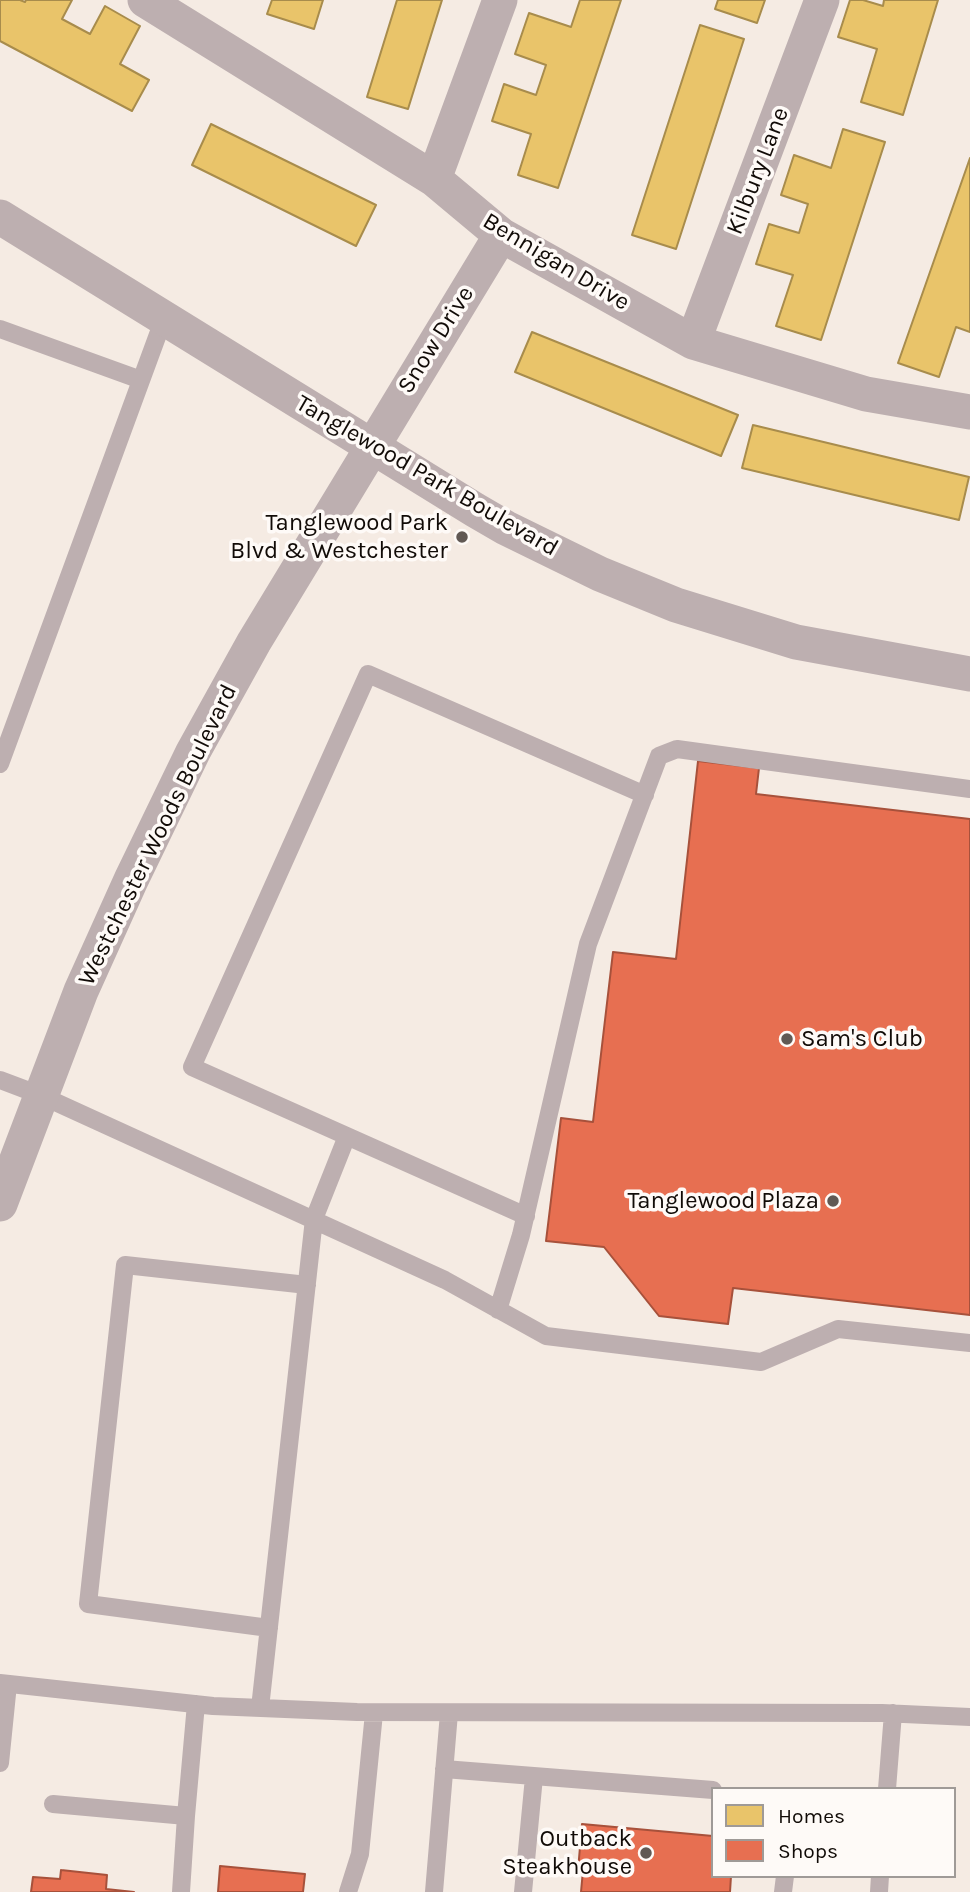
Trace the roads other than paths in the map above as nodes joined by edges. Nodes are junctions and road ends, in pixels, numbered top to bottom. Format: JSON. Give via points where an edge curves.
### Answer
{"nodes":[{"id":1,"x":145,"y":0,"type":"edge"},
{"id":2,"x":500,"y":0,"type":"edge"},
{"id":3,"x":822,"y":0,"type":"edge"},
{"id":4,"x":197,"y":14,"type":"edge"},
{"id":5,"x":434,"y":179,"type":"junction"},
{"id":6,"x":0,"y":217,"type":"edge"},
{"id":7,"x":501,"y":235,"type":"junction"},
{"id":8,"x":164,"y":318,"type":"junction"},
{"id":9,"x":0,"y":329,"type":"edge"},
{"id":10,"x":693,"y":342,"type":"junction"},
{"id":11,"x":141,"y":380,"type":"junction"},
{"id":12,"x":970,"y":412,"type":"edge"},
{"id":13,"x":371,"y":446,"type":"junction"},
{"id":14,"x":970,"y":674,"type":"edge"},
{"id":15,"x":0,"y":764,"type":"edge"},
{"id":16,"x":970,"y":789,"type":"edge"},
{"id":17,"x":645,"y":795,"type":"junction"},
{"id":18,"x":0,"y":1080,"type":"edge"},
{"id":19,"x":40,"y":1095,"type":"junction"},
{"id":20,"x":348,"y":1136,"type":"junction"},
{"id":21,"x":0,"y":1204,"type":"edge"},
{"id":22,"x":526,"y":1216,"type":"junction"},
{"id":23,"x":314,"y":1219,"type":"junction"},
{"id":24,"x":307,"y":1285,"type":"junction"},
{"id":25,"x":498,"y":1310,"type":"junction"},
{"id":26,"x":970,"y":1343,"type":"edge"},
{"id":27,"x":269,"y":1628,"type":"junction"},
{"id":28,"x":4,"y":1683,"type":"edge"},
{"id":29,"x":196,"y":1704,"type":"junction"},
{"id":30,"x":260,"y":1708,"type":"junction"},
{"id":31,"x":374,"y":1713,"type":"junction"},
{"id":32,"x":449,"y":1713,"type":"junction"},
{"id":33,"x":893,"y":1713,"type":"junction"},
{"id":34,"x":970,"y":1717,"type":"edge"},
{"id":35,"x":0,"y":1763,"type":"edge"},
{"id":36,"x":444,"y":1769,"type":"junction"},
{"id":37,"x":534,"y":1777,"type":"junction"},
{"id":38,"x":887,"y":1787,"type":"edge"},
{"id":39,"x":711,"y":1790,"type":"edge"},
{"id":40,"x":53,"y":1804,"type":"dead end"},
{"id":41,"x":187,"y":1816,"type":"junction"},
{"id":42,"x":181,"y":1892,"type":"edge"},
{"id":43,"x":348,"y":1892,"type":"edge"},
{"id":44,"x":434,"y":1892,"type":"edge"},
{"id":45,"x":523,"y":1892,"type":"edge"}],
"edges":[{"from":1,"to":4,"type":"street","name":"Bennigan Drive"},
{"from":2,"to":5,"type":"street"},
{"from":3,"to":10,"type":"street","name":"Kilbury Lane"},
{"from":4,"to":5,"type":"street","name":"Bennigan Drive"},
{"from":5,"to":7,"type":"street","name":"Bennigan Drive"},
{"from":6,"to":8,"type":"street","name":"Tanglewood Park Boulevard"},
{"from":7,"to":10,"type":"street","name":"Bennigan Drive"},
{"from":7,"to":13,"type":"street","name":"Snow Drive"},
{"from":8,"to":11,"type":"lane"},
{"from":8,"to":13,"type":"street","name":"Tanglewood Park Boulevard"},
{"from":9,"to":11,"type":"lane"},
{"from":10,"to":12,"type":"street","name":"Bennigan Drive","via":[[866,394]]},
{"from":11,"to":15,"type":"lane"},
{"from":13,"to":14,"type":"street","name":"Tanglewood Park Boulevard","via":[[506,528],[676,605],[796,642]]},
{"from":13,"to":19,"type":"street","name":"Westchester Woods Boulevard","via":[[193,752],[125,892]]},
{"from":16,"to":17,"type":"lane","via":[[677,748],[660,756]]},
{"from":17,"to":20,"type":"lane","via":[[368,674],[192,1067]]},
{"from":17,"to":22,"type":"lane","via":[[588,944]]},
{"from":18,"to":19,"type":"lane"},
{"from":19,"to":21,"type":"street","name":"Westchester Woods Boulevard"},
{"from":19,"to":23,"type":"lane"},
{"from":20,"to":22,"type":"lane"},
{"from":20,"to":23,"type":"lane"},
{"from":22,"to":25,"type":"lane"},
{"from":23,"to":24,"type":"lane"},
{"from":23,"to":25,"type":"lane"},
{"from":24,"to":27,"type":"lane"},
{"from":24,"to":27,"type":"lane","via":[[125,1265],[123,1279],[88,1604]]},
{"from":25,"to":26,"type":"lane","via":[[546,1336],[761,1363],[838,1329]]},
{"from":27,"to":30,"type":"lane"},
{"from":28,"to":29,"type":"lane"},
{"from":28,"to":35,"type":"lane"},
{"from":29,"to":30,"type":"lane"},
{"from":29,"to":41,"type":"lane"},
{"from":30,"to":31,"type":"lane"},
{"from":31,"to":32,"type":"lane"},
{"from":31,"to":43,"type":"lane","via":[[360,1854]]},
{"from":32,"to":33,"type":"lane"},
{"from":32,"to":36,"type":"lane"},
{"from":33,"to":34,"type":"lane"},
{"from":33,"to":38,"type":"lane"},
{"from":36,"to":37,"type":"lane"},
{"from":36,"to":44,"type":"lane"},
{"from":37,"to":39,"type":"lane"},
{"from":37,"to":45,"type":"lane"},
{"from":40,"to":41,"type":"lane"},
{"from":41,"to":42,"type":"lane"}]}
